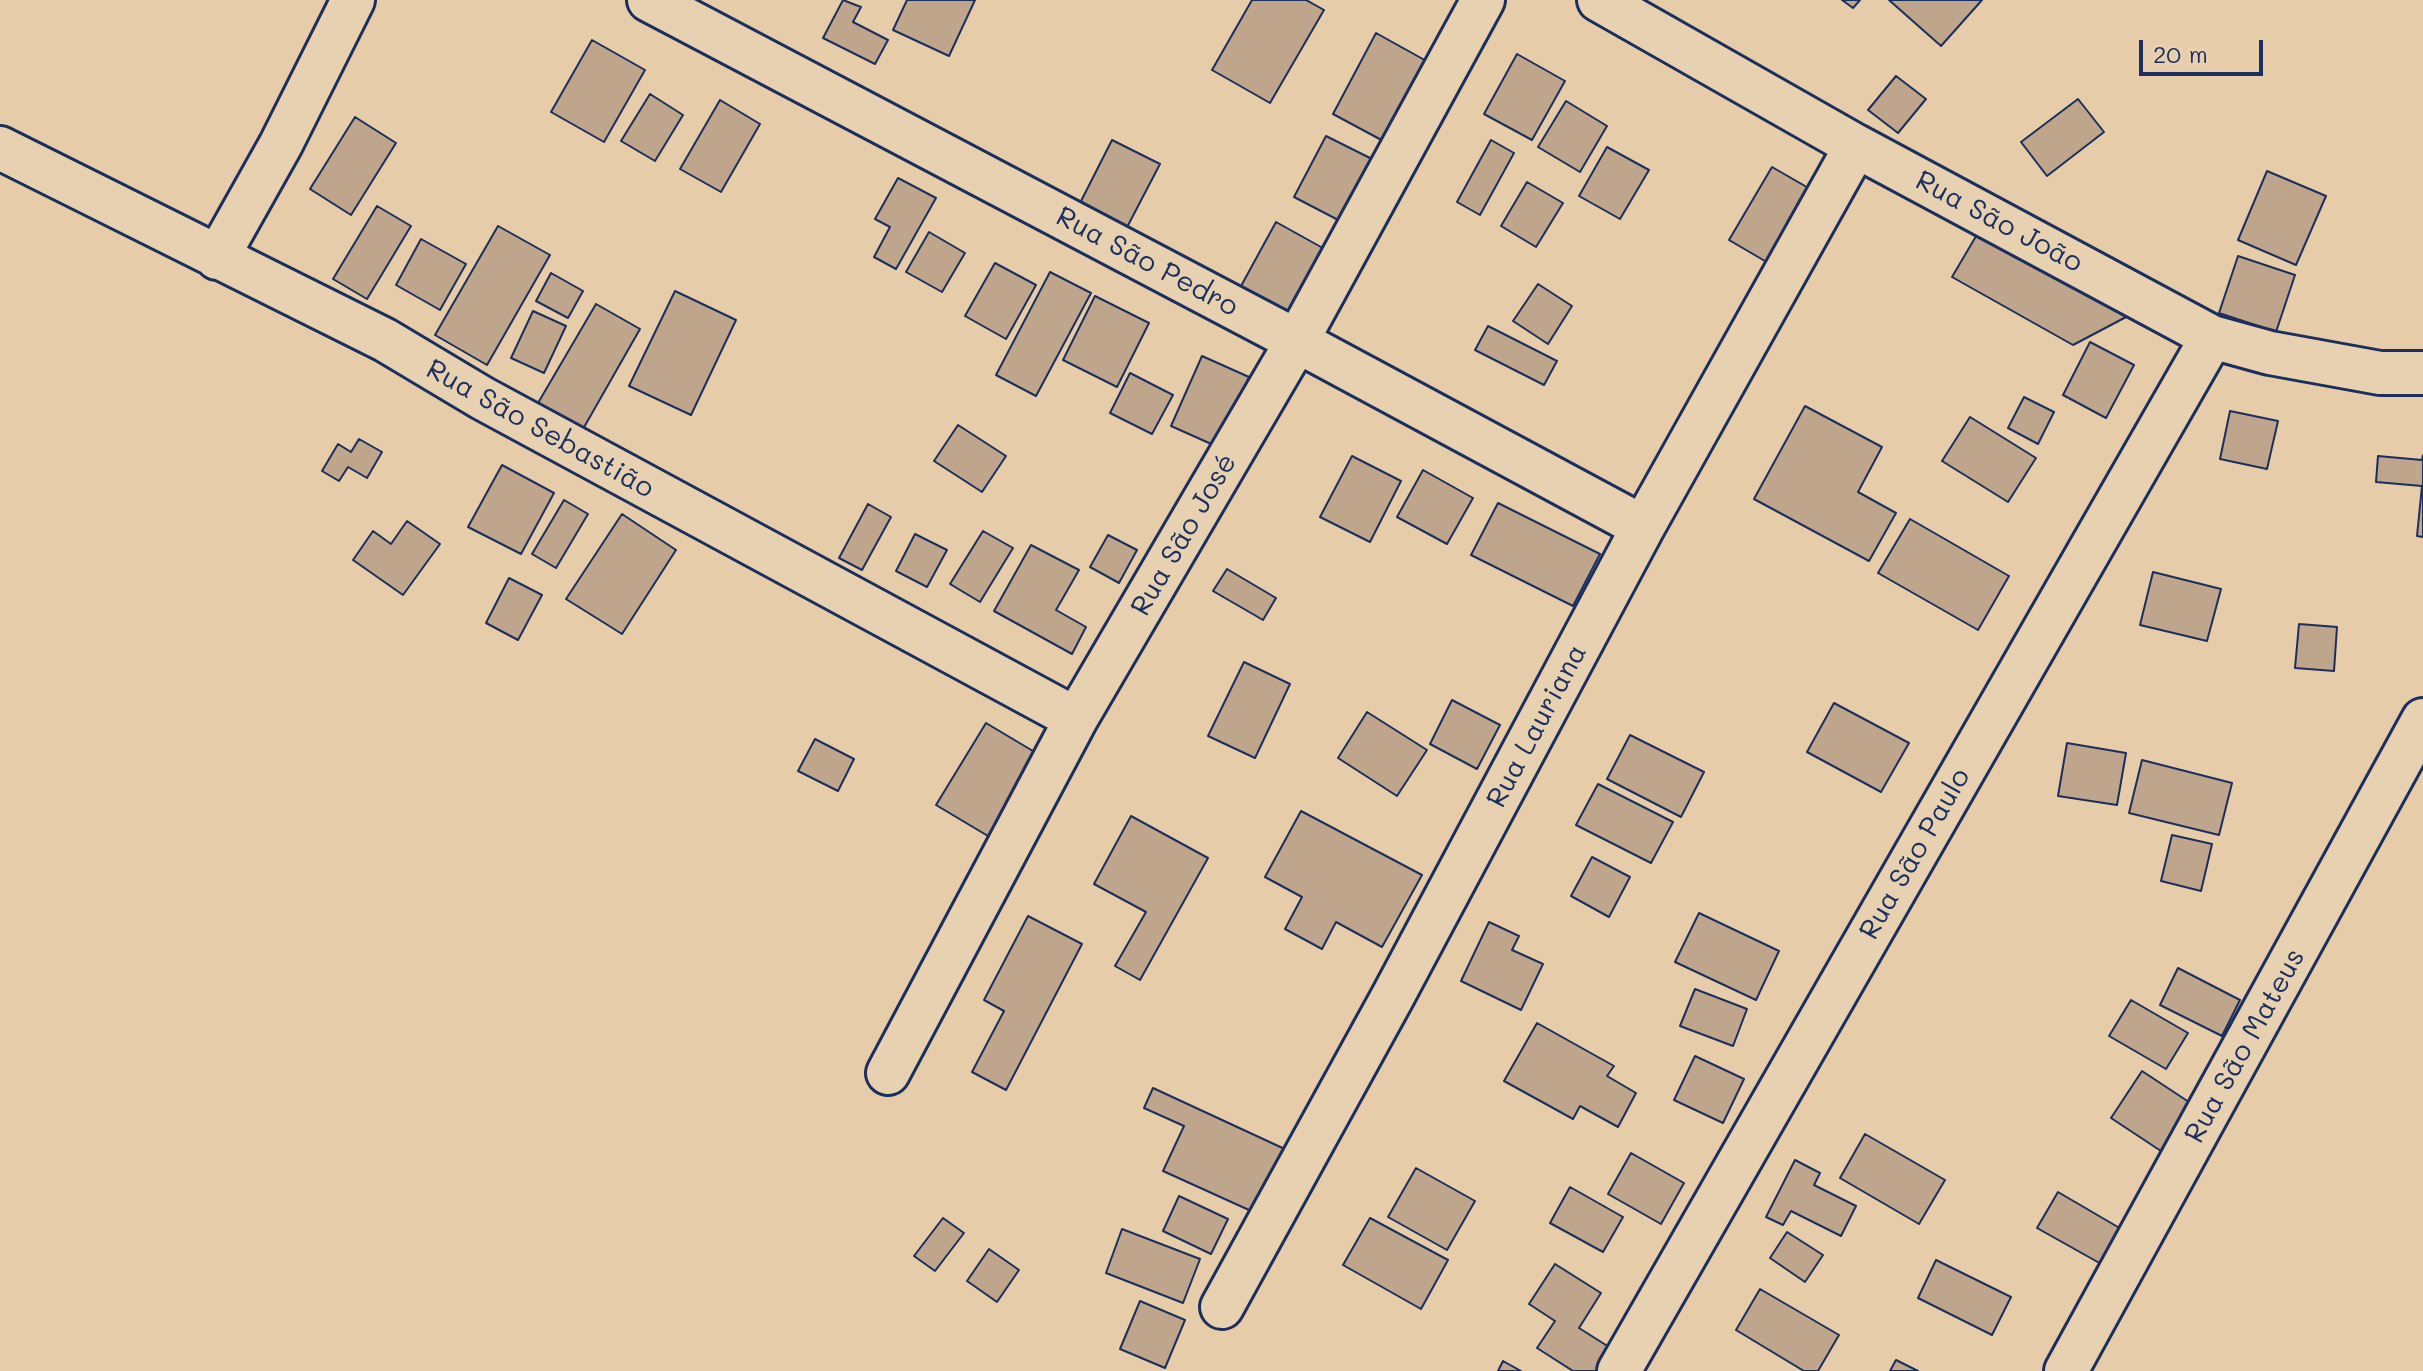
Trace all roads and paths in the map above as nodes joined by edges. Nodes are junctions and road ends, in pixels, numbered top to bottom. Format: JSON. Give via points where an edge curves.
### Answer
{"nodes":[{"id":1,"x":353,"y":0,"type":"edge"},
{"id":2,"x":649,"y":0,"type":"edge"},
{"id":3,"x":1483,"y":0,"type":"edge"},
{"id":4,"x":1599,"y":0,"type":"edge"},
{"id":5,"x":1856,"y":146,"type":"junction"},
{"id":6,"x":0,"y":148,"type":"edge"},
{"id":7,"x":217,"y":258,"type":"junction"},
{"id":8,"x":2212,"y":337,"type":"junction"},
{"id":9,"x":1297,"y":341,"type":"junction"},
{"id":10,"x":2423,"y":373,"type":"edge"},
{"id":11,"x":1643,"y":527,"type":"junction"},
{"id":12,"x":1076,"y":719,"type":"junction"},
{"id":13,"x":2423,"y":720,"type":"edge"},
{"id":14,"x":888,"y":1073,"type":"dead end"},
{"id":15,"x":1222,"y":1307,"type":"dead end"},
{"id":16,"x":1619,"y":1371,"type":"edge"},
{"id":17,"x":2066,"y":1371,"type":"edge"}],
"edges":[{"from":1,"to":7,"type":"street"},
{"from":2,"to":9,"type":"street","name":"Rua São Pedro"},
{"from":3,"to":9,"type":"street","name":"Rua São José"},
{"from":4,"to":5,"type":"street","name":"Rua São João"},
{"from":5,"to":8,"type":"street","name":"Rua São João"},
{"from":5,"to":11,"type":"street","name":"Rua Lauriana"},
{"from":6,"to":7,"type":"street","name":"Rua São Sebastião"},
{"from":7,"to":12,"type":"street","name":"Rua São Sebastião","via":[[385,340],[495,406]]},
{"from":8,"to":10,"type":"street","name":"Rua São João","via":[[2380,373]]},
{"from":8,"to":16,"type":"street","name":"Rua São Paulo"},
{"from":9,"to":11,"type":"street","name":"Rua São Pedro"},
{"from":9,"to":12,"type":"street","name":"Rua São José"},
{"from":11,"to":15,"type":"street","name":"Rua Lauriana"},
{"from":12,"to":14,"type":"street","name":"Rua São José"},
{"from":13,"to":17,"type":"street","name":"Rua São Mateus"}]}
